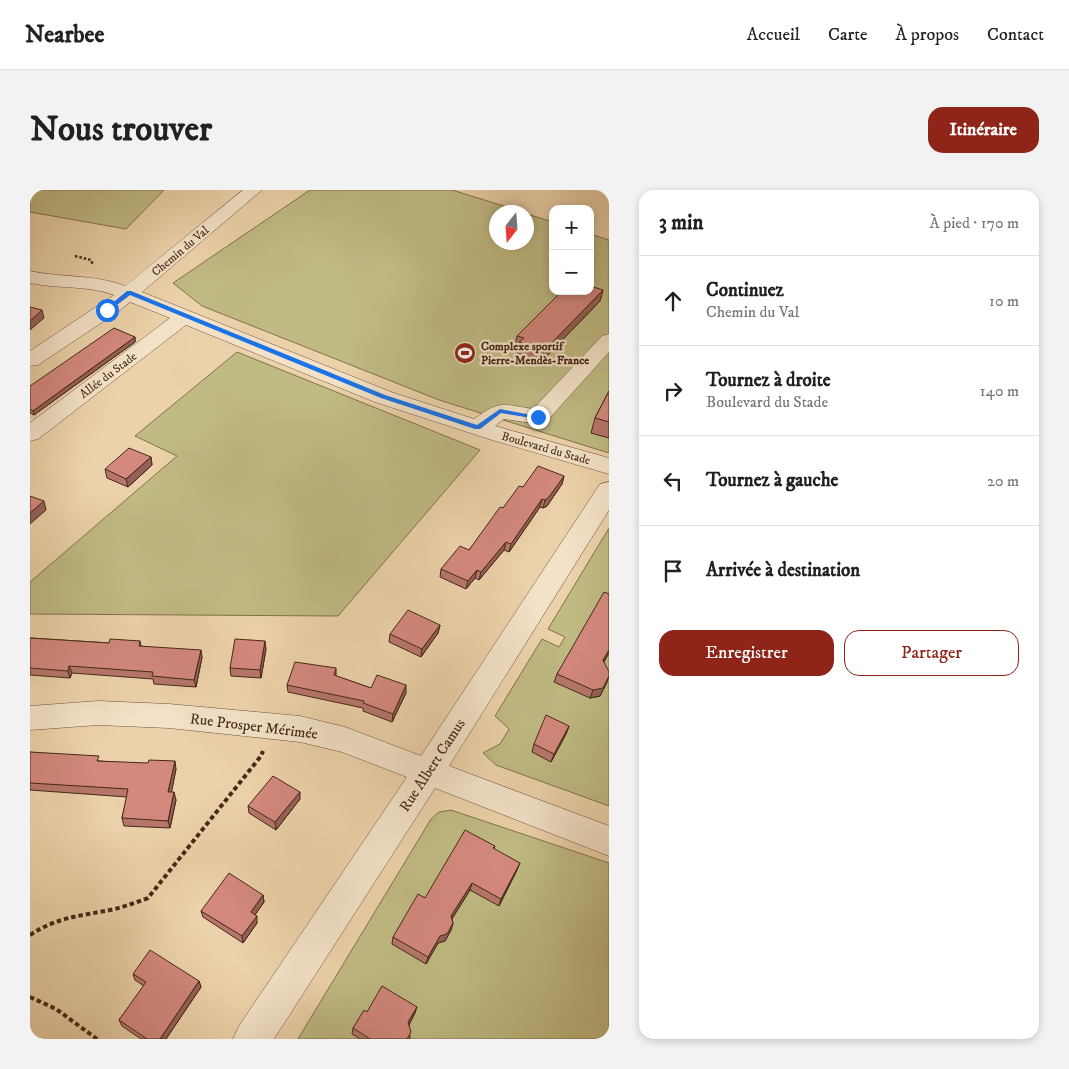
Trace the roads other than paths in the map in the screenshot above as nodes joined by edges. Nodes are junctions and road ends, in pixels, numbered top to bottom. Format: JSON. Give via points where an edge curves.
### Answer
{"nodes":[{"id":1,"x":253,"y":190,"type":"edge"},
{"id":2,"x":30,"y":277,"type":"edge"},
{"id":3,"x":129,"y":293,"type":"junction"},
{"id":4,"x":185,"y":316,"type":"junction"},
{"id":5,"x":609,"y":340,"type":"edge"},
{"id":6,"x":30,"y":360,"type":"edge"},
{"id":7,"x":478,"y":427,"type":"junction"},
{"id":8,"x":30,"y":434,"type":"edge"},
{"id":9,"x":609,"y":466,"type":"edge"},
{"id":10,"x":609,"y":490,"type":"edge"},
{"id":11,"x":30,"y":718,"type":"edge"},
{"id":12,"x":428,"y":772,"type":"junction"},
{"id":13,"x":609,"y":841,"type":"edge"},
{"id":14,"x":252,"y":1039,"type":"edge"}],
"edges":[{"from":1,"to":3,"type":"street","name":"Chemin du Val"},
{"from":2,"to":3,"type":"street","name":"Boulevard du Stade","via":[[49,282],[89,282]]},
{"from":3,"to":4,"type":"street","name":"Boulevard du Stade"},
{"from":3,"to":6,"type":"street","name":"Chemin du Val"},
{"from":4,"to":7,"type":"street","name":"Boulevard du Stade","via":[[383,397]]},
{"from":4,"to":8,"type":"street","name":"Allée du Stade"},
{"from":5,"to":7,"type":"street","via":[[538,417],[500,411]]},
{"from":7,"to":9,"type":"street","name":"Boulevard du Stade"},
{"from":10,"to":12,"type":"street","name":"Rue Albert Camus"},
{"from":11,"to":12,"type":"street","name":"Rue Prosper Mérimée","via":[[107,713],[300,729],[345,740]]},
{"from":12,"to":13,"type":"street","name":"Rue Prosper Mérimée"},
{"from":12,"to":14,"type":"street","name":"Rue Albert Camus"}]}
